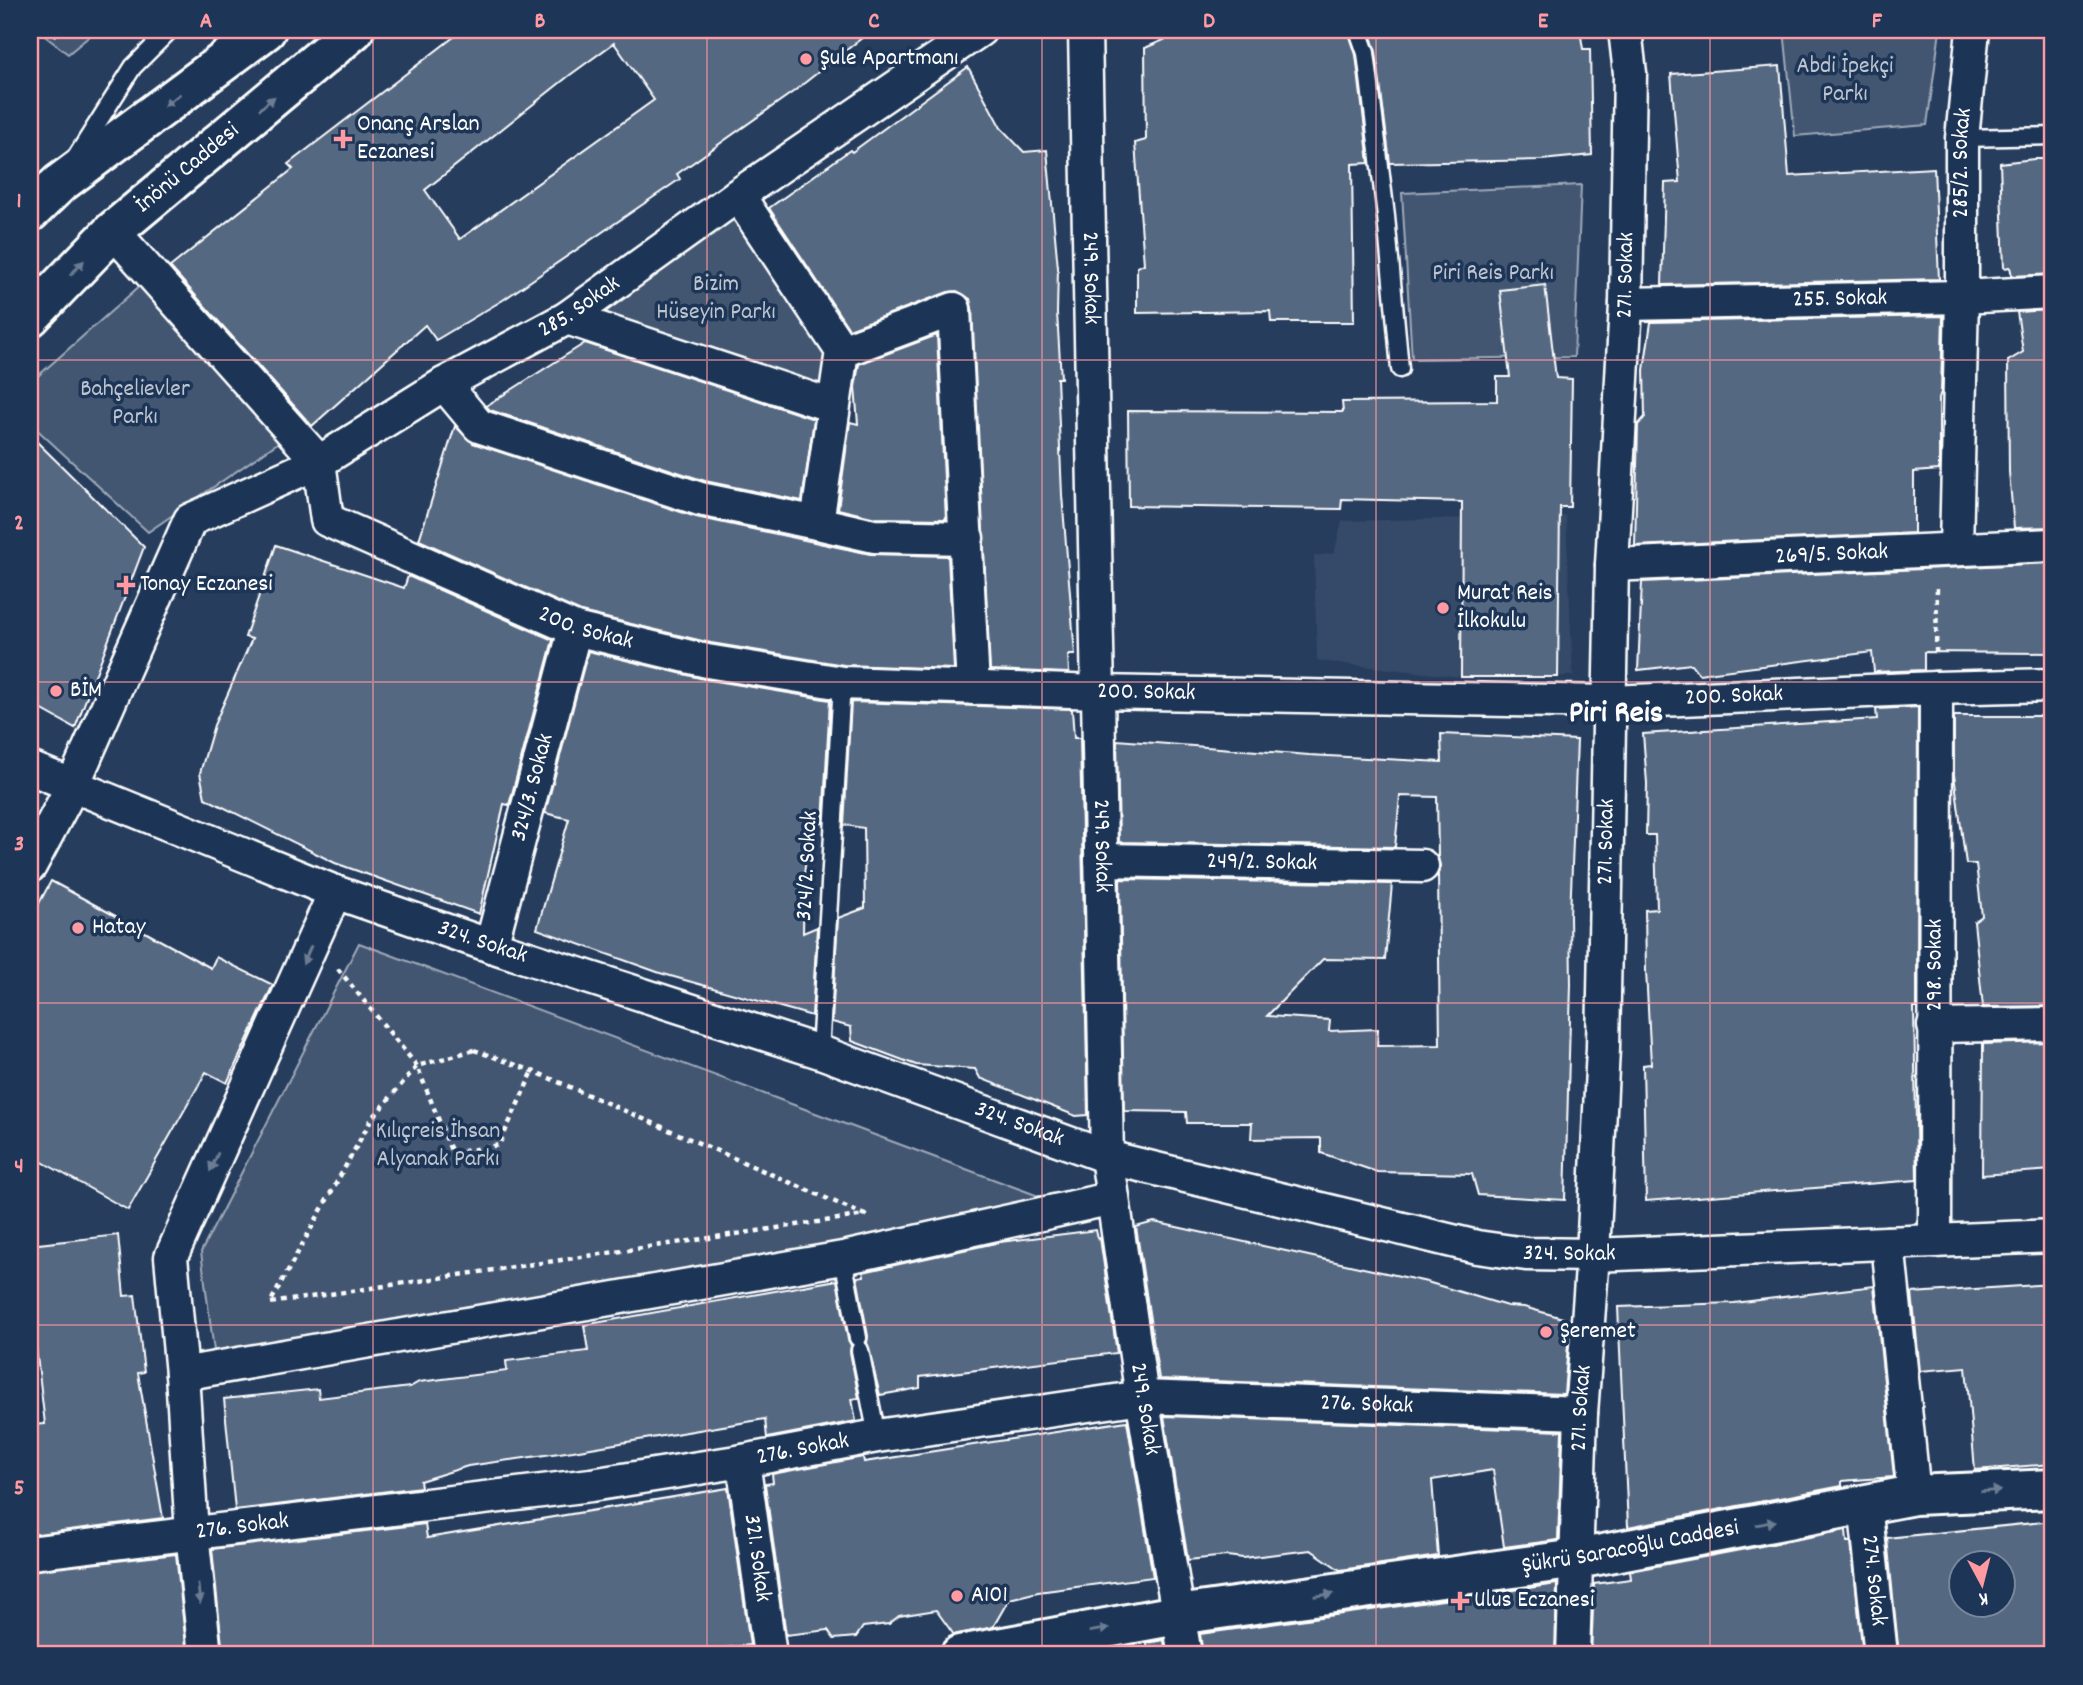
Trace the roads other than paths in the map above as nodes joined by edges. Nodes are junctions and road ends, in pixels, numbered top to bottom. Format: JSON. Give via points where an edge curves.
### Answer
{"nodes":[{"id":1,"x":170,"y":30,"type":"edge"},
{"id":2,"x":266,"y":30,"type":"edge"},
{"id":3,"x":354,"y":30,"type":"edge"},
{"id":4,"x":980,"y":30,"type":"edge"},
{"id":5,"x":1085,"y":30,"type":"edge"},
{"id":6,"x":1358,"y":30,"type":"edge"},
{"id":7,"x":1625,"y":30,"type":"edge"},
{"id":8,"x":1973,"y":30,"type":"edge"},
{"id":9,"x":2053,"y":136,"type":"edge"},
{"id":10,"x":1962,"y":138,"type":"junction"},
{"id":11,"x":59,"y":184,"type":"junction"},
{"id":12,"x":738,"y":195,"type":"junction"},
{"id":13,"x":30,"y":212,"type":"edge"},
{"id":14,"x":113,"y":231,"type":"junction"},
{"id":15,"x":2053,"y":292,"type":"edge"},
{"id":16,"x":1962,"y":297,"type":"junction"},
{"id":17,"x":1626,"y":304,"type":"junction"},
{"id":18,"x":30,"y":317,"type":"edge"},
{"id":19,"x":567,"y":318,"type":"junction"},
{"id":20,"x":842,"y":351,"type":"junction"},
{"id":21,"x":1400,"y":369,"type":"dead end"},
{"id":22,"x":444,"y":384,"type":"junction"},
{"id":23,"x":833,"y":406,"type":"junction"},
{"id":24,"x":319,"y":463,"type":"junction"},
{"id":25,"x":817,"y":523,"type":"junction"},
{"id":26,"x":967,"y":538,"type":"junction"},
{"id":27,"x":2053,"y":545,"type":"edge"},
{"id":28,"x":1947,"y":549,"type":"junction"},
{"id":29,"x":1612,"y":565,"type":"junction"},
{"id":30,"x":575,"y":629,"type":"junction"},
{"id":31,"x":842,"y":683,"type":"junction"},
{"id":32,"x":2053,"y":685,"type":"edge"},
{"id":33,"x":973,"y":688,"type":"junction"},
{"id":34,"x":1936,"y":688,"type":"junction"},
{"id":35,"x":1098,"y":692,"type":"junction"},
{"id":36,"x":1611,"y":702,"type":"junction"},
{"id":37,"x":30,"y":768,"type":"edge"},
{"id":38,"x":72,"y":787,"type":"junction"},
{"id":39,"x":1101,"y":860,"type":"junction"},
{"id":40,"x":30,"y":866,"type":"edge"},
{"id":41,"x":1422,"y":866,"type":"dead end"},
{"id":42,"x":335,"y":892,"type":"junction"},
{"id":43,"x":491,"y":946,"type":"junction"},
{"id":44,"x":2053,"y":1024,"type":"edge"},
{"id":45,"x":1934,"y":1026,"type":"junction"},
{"id":46,"x":820,"y":1052,"type":"junction"},
{"id":47,"x":1107,"y":1157,"type":"junction"},
{"id":48,"x":1113,"y":1198,"type":"junction"},
{"id":49,"x":2053,"y":1236,"type":"edge"},
{"id":50,"x":1935,"y":1241,"type":"junction"},
{"id":51,"x":1888,"y":1243,"type":"junction"},
{"id":52,"x":1593,"y":1255,"type":"junction"},
{"id":53,"x":843,"y":1258,"type":"junction"},
{"id":54,"x":182,"y":1374,"type":"junction"},
{"id":55,"x":1142,"y":1397,"type":"junction"},
{"id":56,"x":1581,"y":1413,"type":"junction"},
{"id":57,"x":877,"y":1436,"type":"junction"},
{"id":58,"x":743,"y":1461,"type":"junction"},
{"id":59,"x":2053,"y":1489,"type":"edge"},
{"id":60,"x":1914,"y":1495,"type":"junction"},
{"id":61,"x":1865,"y":1504,"type":"junction"},
{"id":62,"x":192,"y":1533,"type":"junction"},
{"id":63,"x":30,"y":1553,"type":"edge"},
{"id":64,"x":1577,"y":1559,"type":"junction"},
{"id":65,"x":1177,"y":1615,"type":"junction"},
{"id":66,"x":205,"y":1655,"type":"edge"},
{"id":67,"x":770,"y":1655,"type":"edge"},
{"id":68,"x":960,"y":1655,"type":"edge"},
{"id":69,"x":1185,"y":1655,"type":"edge"},
{"id":70,"x":1573,"y":1655,"type":"edge"},
{"id":71,"x":1881,"y":1655,"type":"edge"}],
"edges":[{"from":1,"to":11,"type":"lane","via":[[133,67]]},
{"from":2,"to":11,"type":"street","one_way":true},
{"from":14,"to":3,"type":"street","name":"İnönü Caddesi","one_way":true},
{"from":4,"to":12,"type":"street","name":"285. Sokak"},
{"from":5,"to":35,"type":"street","name":"249. Sokak"},
{"from":6,"to":21,"type":"lane","via":[[1366,53]]},
{"from":7,"to":17,"type":"street","name":"271. Sokak","via":[[1630,73]]},
{"from":8,"to":10,"type":"street","name":"285/2. Sokak"},
{"from":9,"to":10,"type":"lane"},
{"from":10,"to":16,"type":"street","name":"285/2. Sokak"},
{"from":11,"to":13,"type":"street"},
{"from":12,"to":19,"type":"street","name":"285. Sokak"},
{"from":12,"to":20,"type":"street"},
{"from":18,"to":14,"type":"street","name":"İnönü Caddesi","one_way":true},
{"from":14,"to":24,"type":"street"},
{"from":15,"to":16,"type":"street","name":"255. Sokak"},
{"from":16,"to":17,"type":"street","name":"255. Sokak"},
{"from":16,"to":28,"type":"street","name":"285/2. Sokak"},
{"from":17,"to":29,"type":"street","name":"271. Sokak"},
{"from":19,"to":22,"type":"street","name":"285. Sokak"},
{"from":19,"to":23,"type":"street"},
{"from":20,"to":23,"type":"street"},
{"from":20,"to":26,"type":"street","via":[[954,309]]},
{"from":22,"to":24,"type":"street","name":"285. Sokak"},
{"from":22,"to":25,"type":"street","via":[[479,426],[700,499]]},
{"from":23,"to":25,"type":"street"},
{"from":24,"to":30,"type":"street","name":"200. Sokak","via":[[327,520]]},
{"from":24,"to":38,"type":"street","name":"285. Sokak","via":[[190,520]]},
{"from":25,"to":26,"type":"street","via":[[874,536]]},
{"from":26,"to":33,"type":"street"},
{"from":27,"to":28,"type":"street","name":"269/5. Sokak"},
{"from":28,"to":29,"type":"street","name":"269/5. Sokak"},
{"from":29,"to":36,"type":"street","name":"271. Sokak"},
{"from":30,"to":31,"type":"street","name":"200. Sokak","via":[[707,661]]},
{"from":30,"to":43,"type":"street","name":"324/3. Sokak"},
{"from":31,"to":33,"type":"street","name":"200. Sokak"},
{"from":31,"to":46,"type":"lane","name":"324/2. Sokak"},
{"from":32,"to":34,"type":"street","name":"200. Sokak"},
{"from":33,"to":35,"type":"street","name":"200. Sokak"},
{"from":34,"to":36,"type":"street","name":"200. Sokak"},
{"from":34,"to":45,"type":"street","name":"298. Sokak"},
{"from":35,"to":36,"type":"street","name":"200. Sokak"},
{"from":35,"to":39,"type":"street","name":"249. Sokak"},
{"from":36,"to":52,"type":"street","name":"271. Sokak"},
{"from":37,"to":38,"type":"street","name":"324. Sokak"},
{"from":38,"to":40,"type":"street"},
{"from":38,"to":42,"type":"street","name":"324. Sokak"},
{"from":39,"to":41,"type":"street","name":"249/2. Sokak"},
{"from":39,"to":47,"type":"street","name":"249. Sokak"},
{"from":42,"to":43,"type":"street","name":"324. Sokak"},
{"from":42,"to":54,"type":"street","one_way":true,"via":[[171,1257]]},
{"from":43,"to":46,"type":"street","name":"324. Sokak"},
{"from":44,"to":45,"type":"street"},
{"from":45,"to":50,"type":"street","name":"298. Sokak"},
{"from":46,"to":47,"type":"street","name":"324. Sokak"},
{"from":47,"to":48,"type":"street","name":"249. Sokak"},
{"from":47,"to":52,"type":"street","name":"324. Sokak","via":[[1477,1247],[1527,1254]]},
{"from":48,"to":53,"type":"street"},
{"from":48,"to":55,"type":"street","name":"249. Sokak"},
{"from":49,"to":50,"type":"street","name":"324. Sokak"},
{"from":50,"to":51,"type":"street","name":"324. Sokak"},
{"from":51,"to":52,"type":"street","name":"324. Sokak"},
{"from":51,"to":60,"type":"street"},
{"from":52,"to":56,"type":"street","name":"271. Sokak"},
{"from":53,"to":54,"type":"street"},
{"from":53,"to":57,"type":"lane"},
{"from":54,"to":62,"type":"street"},
{"from":55,"to":56,"type":"street","name":"276. Sokak"},
{"from":55,"to":57,"type":"street","name":"276. Sokak"},
{"from":55,"to":65,"type":"street","name":"249. Sokak"},
{"from":56,"to":64,"type":"street","name":"271. Sokak"},
{"from":57,"to":58,"type":"street","name":"276. Sokak"},
{"from":58,"to":62,"type":"street","name":"276. Sokak","via":[[591,1485]]},
{"from":58,"to":67,"type":"street","name":"321. Sokak"},
{"from":60,"to":59,"type":"street","name":"Şükrü Saracoğlu Caddesi","one_way":true},
{"from":60,"to":61,"type":"street","name":"Şükrü Saracoğlu Caddesi"},
{"from":64,"to":61,"type":"street","name":"Şükrü Saracoğlu Caddesi","one_way":true},
{"from":61,"to":71,"type":"street","name":"274. Sokak"},
{"from":62,"to":63,"type":"street","name":"276. Sokak"},
{"from":62,"to":66,"type":"street","one_way":true},
{"from":65,"to":64,"type":"street","name":"Şükrü Saracoğlu Caddesi","one_way":true},
{"from":64,"to":70,"type":"street","name":"271. Sokak"},
{"from":68,"to":65,"type":"street","name":"Şükrü Saracoğlu Caddesi","one_way":true},
{"from":65,"to":69,"type":"street","name":"249. Sokak"}]}
